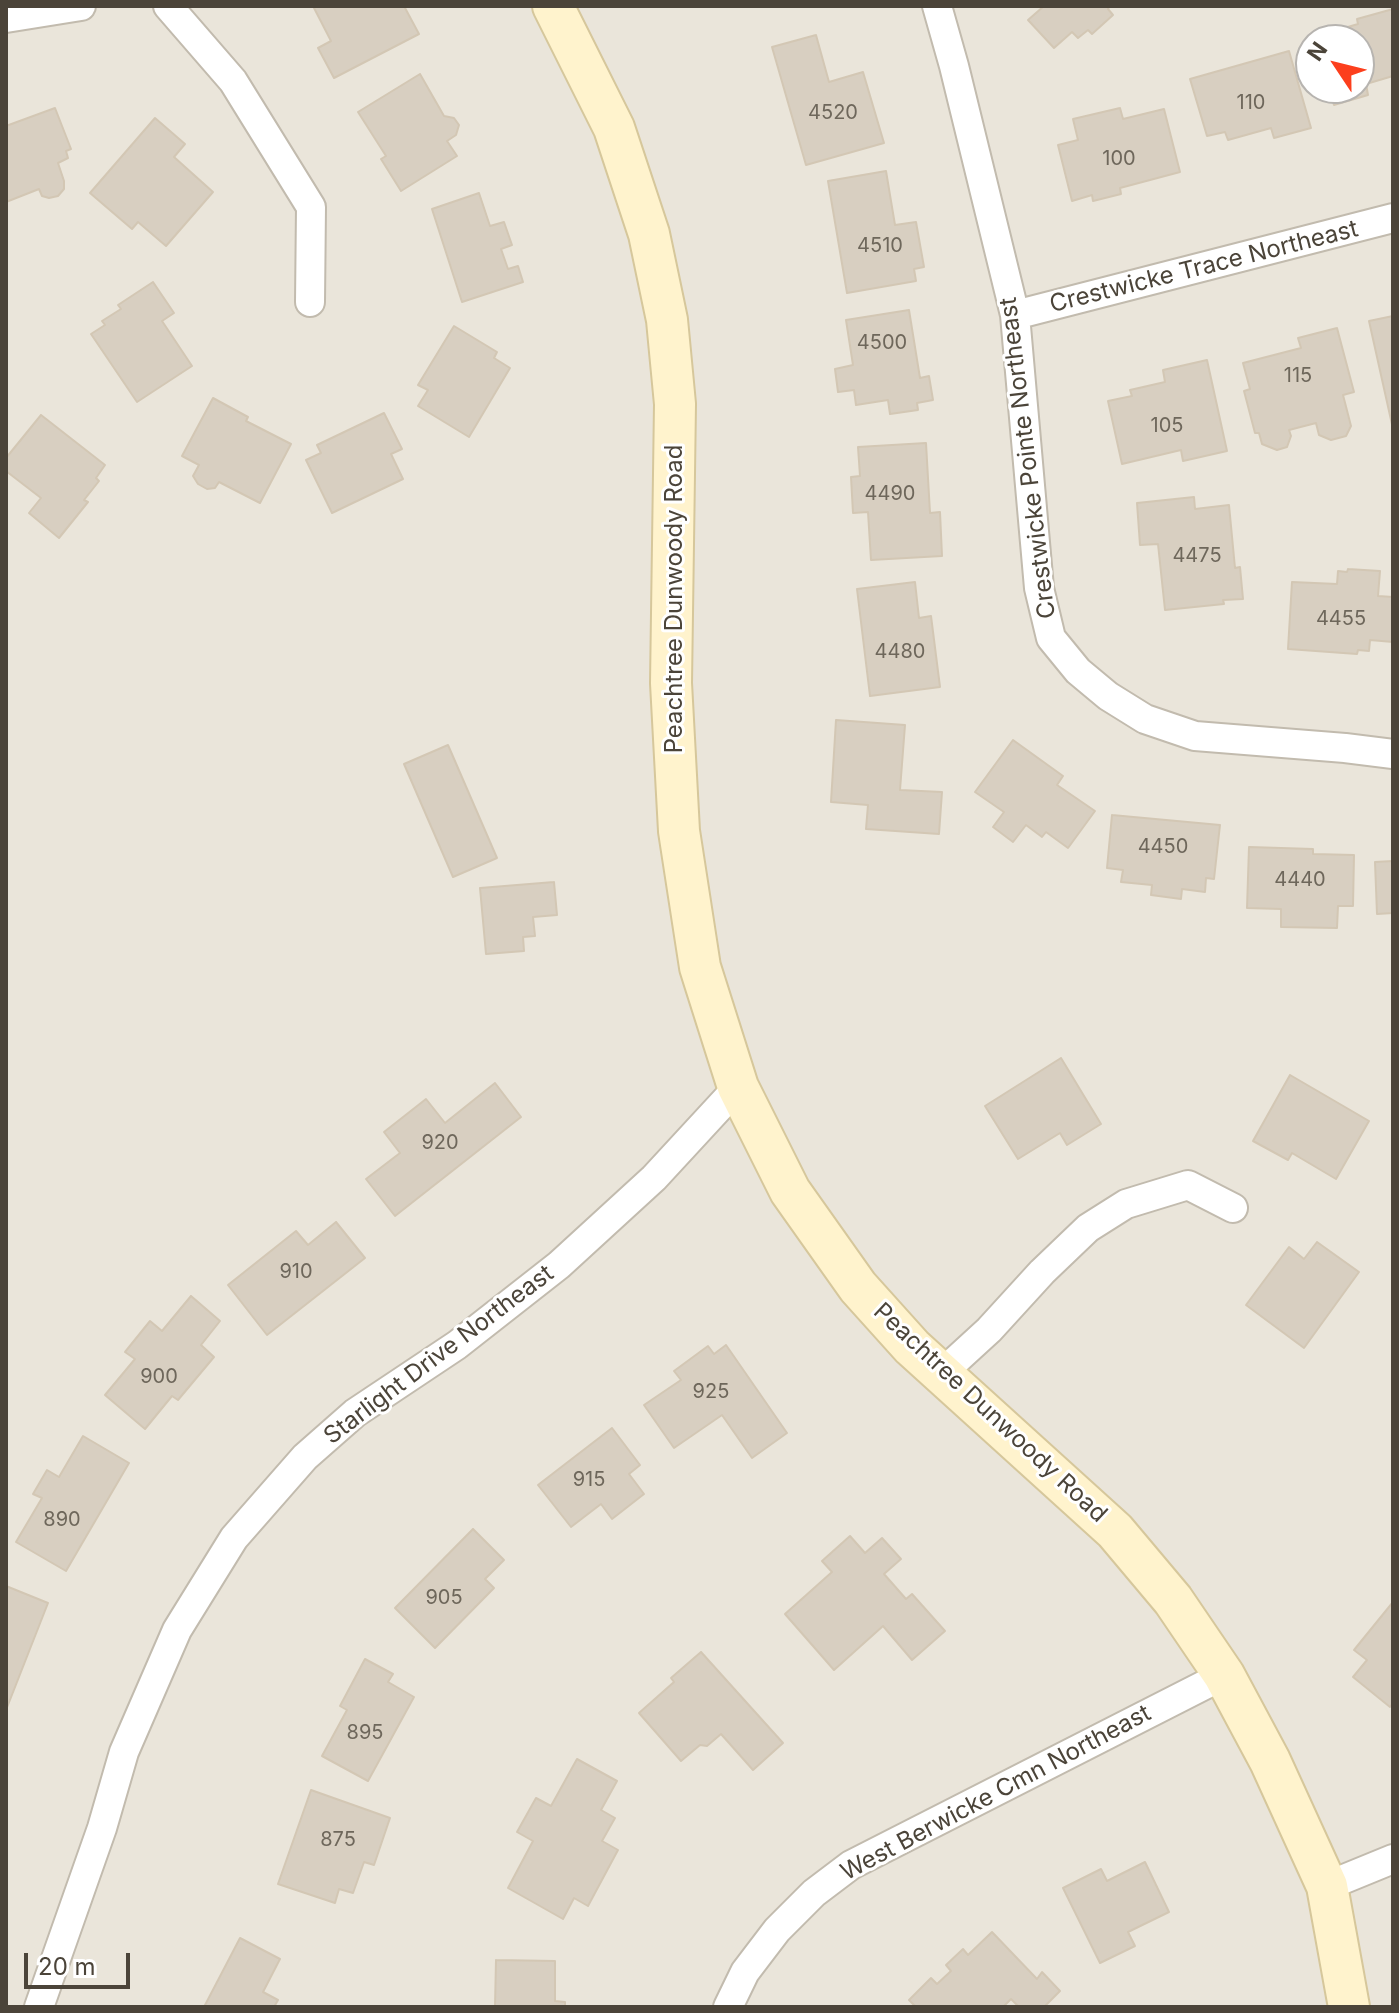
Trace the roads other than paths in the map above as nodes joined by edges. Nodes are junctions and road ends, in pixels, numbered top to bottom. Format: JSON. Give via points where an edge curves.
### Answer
{"nodes":[{"id":1,"x":81,"y":6,"type":"edge"},
{"id":2,"x":168,"y":6,"type":"edge"},
{"id":3,"x":553,"y":6,"type":"edge"},
{"id":4,"x":937,"y":6,"type":"edge"},
{"id":5,"x":6,"y":18,"type":"edge"},
{"id":6,"x":1393,"y":218,"type":"edge"},
{"id":7,"x":310,"y":302,"type":"dead end"},
{"id":8,"x":1015,"y":315,"type":"junction"},
{"id":9,"x":1393,"y":754,"type":"edge"},
{"id":10,"x":738,"y":1087,"type":"junction"},
{"id":11,"x":1233,"y":1208,"type":"dead end"},
{"id":12,"x":942,"y":1373,"type":"junction"},
{"id":13,"x":1224,"y":1675,"type":"junction"},
{"id":14,"x":1393,"y":1859,"type":"edge"},
{"id":15,"x":1327,"y":1886,"type":"junction"},
{"id":16,"x":39,"y":2007,"type":"edge"},
{"id":17,"x":728,"y":2007,"type":"edge"},
{"id":18,"x":1349,"y":2007,"type":"edge"}],
"edges":[{"from":1,"to":5,"type":"street"},
{"from":2,"to":7,"type":"street","via":[[233,81],[311,207]]},
{"from":3,"to":10,"type":"main road","name":"Peachtree Dunwoody Road","via":[[614,128],[649,234],[667,320],[675,404],[671,683],[679,831],[700,967]]},
{"from":4,"to":8,"type":"street","name":"Crestwicke Pointe Northeast"},
{"from":6,"to":8,"type":"street","name":"Crestwicke Trace Northeast"},
{"from":8,"to":9,"type":"street","name":"Crestwicke Pointe Northeast","via":[[1039,588],[1051,638],[1078,671],[1145,719],[1195,736]]},
{"from":10,"to":12,"type":"main road","name":"Peachtree Dunwoody Road","via":[[790,1191],[849,1275]]},
{"from":10,"to":16,"type":"street","name":"Starlight Drive Northeast","via":[[654,1178],[559,1265],[457,1345],[355,1413],[305,1457],[234,1538],[177,1630],[124,1752]]},
{"from":11,"to":12,"type":"street","via":[[1188,1185],[1126,1204],[1088,1228]]},
{"from":12,"to":13,"type":"main road","name":"Peachtree Dunwoody Road","via":[[1115,1531],[1173,1600]]},
{"from":13,"to":15,"type":"main road","name":"Peachtree Dunwoody Road"},
{"from":13,"to":17,"type":"street","name":"West Berwicke Cmn Northeast","via":[[851,1865],[777,1930],[745,1972]]},
{"from":14,"to":15,"type":"street"},
{"from":15,"to":18,"type":"main road","name":"Peachtree Dunwoody Road"}]}
